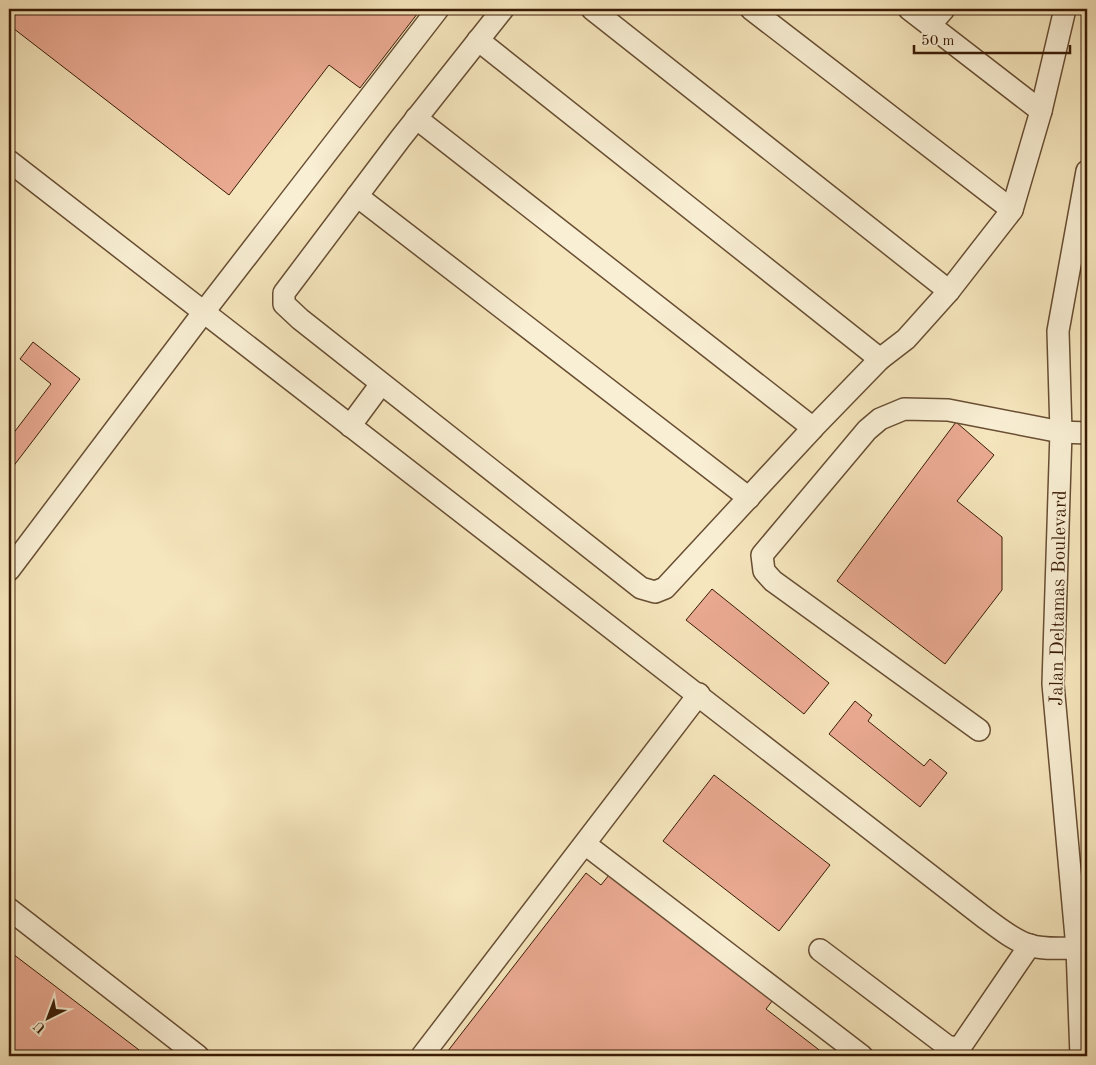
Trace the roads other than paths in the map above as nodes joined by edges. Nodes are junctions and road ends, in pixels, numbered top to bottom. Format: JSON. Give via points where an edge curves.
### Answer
{"nodes":[{"id":1,"x":438,"y":9,"type":"edge"},
{"id":2,"x":503,"y":9,"type":"edge"},
{"id":3,"x":592,"y":9,"type":"edge"},
{"id":4,"x":751,"y":9,"type":"edge"},
{"id":5,"x":909,"y":9,"type":"edge"},
{"id":6,"x":944,"y":9,"type":"edge"},
{"id":7,"x":1065,"y":9,"type":"edge"},
{"id":8,"x":930,"y":25,"type":"junction"},
{"id":9,"x":478,"y":40,"type":"junction"},
{"id":10,"x":1041,"y":111,"type":"junction"},
{"id":11,"x":416,"y":118,"type":"junction"},
{"id":12,"x":9,"y":161,"type":"edge"},
{"id":13,"x":1087,"y":171,"type":"edge"},
{"id":14,"x":357,"y":196,"type":"junction"},
{"id":15,"x":1012,"y":210,"type":"junction"},
{"id":16,"x":949,"y":291,"type":"junction"},
{"id":17,"x":203,"y":313,"type":"junction"},
{"id":18,"x":880,"y":359,"type":"junction"},
{"id":19,"x":381,"y":384,"type":"junction"},
{"id":20,"x":350,"y":426,"type":"junction"},
{"id":21,"x":813,"y":428,"type":"junction"},
{"id":22,"x":1061,"y":432,"type":"junction"},
{"id":23,"x":1087,"y":433,"type":"edge"},
{"id":24,"x":749,"y":498,"type":"junction"},
{"id":25,"x":9,"y":570,"type":"edge"},
{"id":26,"x":699,"y":694,"type":"junction"},
{"id":27,"x":979,"y":730,"type":"dead end"},
{"id":28,"x":585,"y":844,"type":"junction"},
{"id":29,"x":9,"y":909,"type":"edge"},
{"id":30,"x":1030,"y":945,"type":"junction"},
{"id":31,"x":1077,"y":948,"type":"junction"},
{"id":32,"x":820,"y":950,"type":"dead end"},
{"id":33,"x":198,"y":1056,"type":"edge"},
{"id":34,"x":422,"y":1056,"type":"edge"},
{"id":35,"x":862,"y":1056,"type":"edge"},
{"id":36,"x":1081,"y":1056,"type":"edge"}],
"edges":[{"from":1,"to":17,"type":"street"},
{"from":2,"to":9,"type":"street"},
{"from":3,"to":16,"type":"street"},
{"from":4,"to":15,"type":"street"},
{"from":5,"to":8,"type":"street"},
{"from":6,"to":8,"type":"street"},
{"from":7,"to":10,"type":"street"},
{"from":8,"to":10,"type":"street"},
{"from":9,"to":11,"type":"street"},
{"from":9,"to":18,"type":"street"},
{"from":10,"to":15,"type":"street"},
{"from":11,"to":14,"type":"street"},
{"from":11,"to":21,"type":"street"},
{"from":12,"to":17,"type":"street"},
{"from":13,"to":22,"type":"street","name":"Jalan Deltamas Boulevard","via":[[1058,331]]},
{"from":14,"to":19,"type":"street","via":[[284,293],[284,304]]},
{"from":14,"to":24,"type":"street"},
{"from":15,"to":16,"type":"street"},
{"from":16,"to":18,"type":"street","via":[[906,339]]},
{"from":17,"to":20,"type":"street"},
{"from":17,"to":25,"type":"street"},
{"from":18,"to":21,"type":"street"},
{"from":19,"to":20,"type":"street"},
{"from":19,"to":24,"type":"street","via":[[641,588],[655,592],[665,588]]},
{"from":20,"to":26,"type":"street"},
{"from":21,"to":24,"type":"street"},
{"from":22,"to":23,"type":"street"},
{"from":22,"to":27,"type":"street","via":[[948,410],[904,409],[880,419],[867,430],[762,555],[764,571],[773,581]]},
{"from":22,"to":31,"type":"street","name":"Jalan Deltamas Boulevard","via":[[1052,684]]},
{"from":26,"to":28,"type":"street"},
{"from":26,"to":30,"type":"street","via":[[985,918],[1010,936]]},
{"from":28,"to":34,"type":"street"},
{"from":28,"to":35,"type":"street"},
{"from":29,"to":33,"type":"street"},
{"from":30,"to":31,"type":"street"},
{"from":30,"to":32,"type":"street","via":[[961,1046],[956,1048],[947,1046]]},
{"from":31,"to":36,"type":"street","name":"Jalan Deltamas Boulevard"}]}
